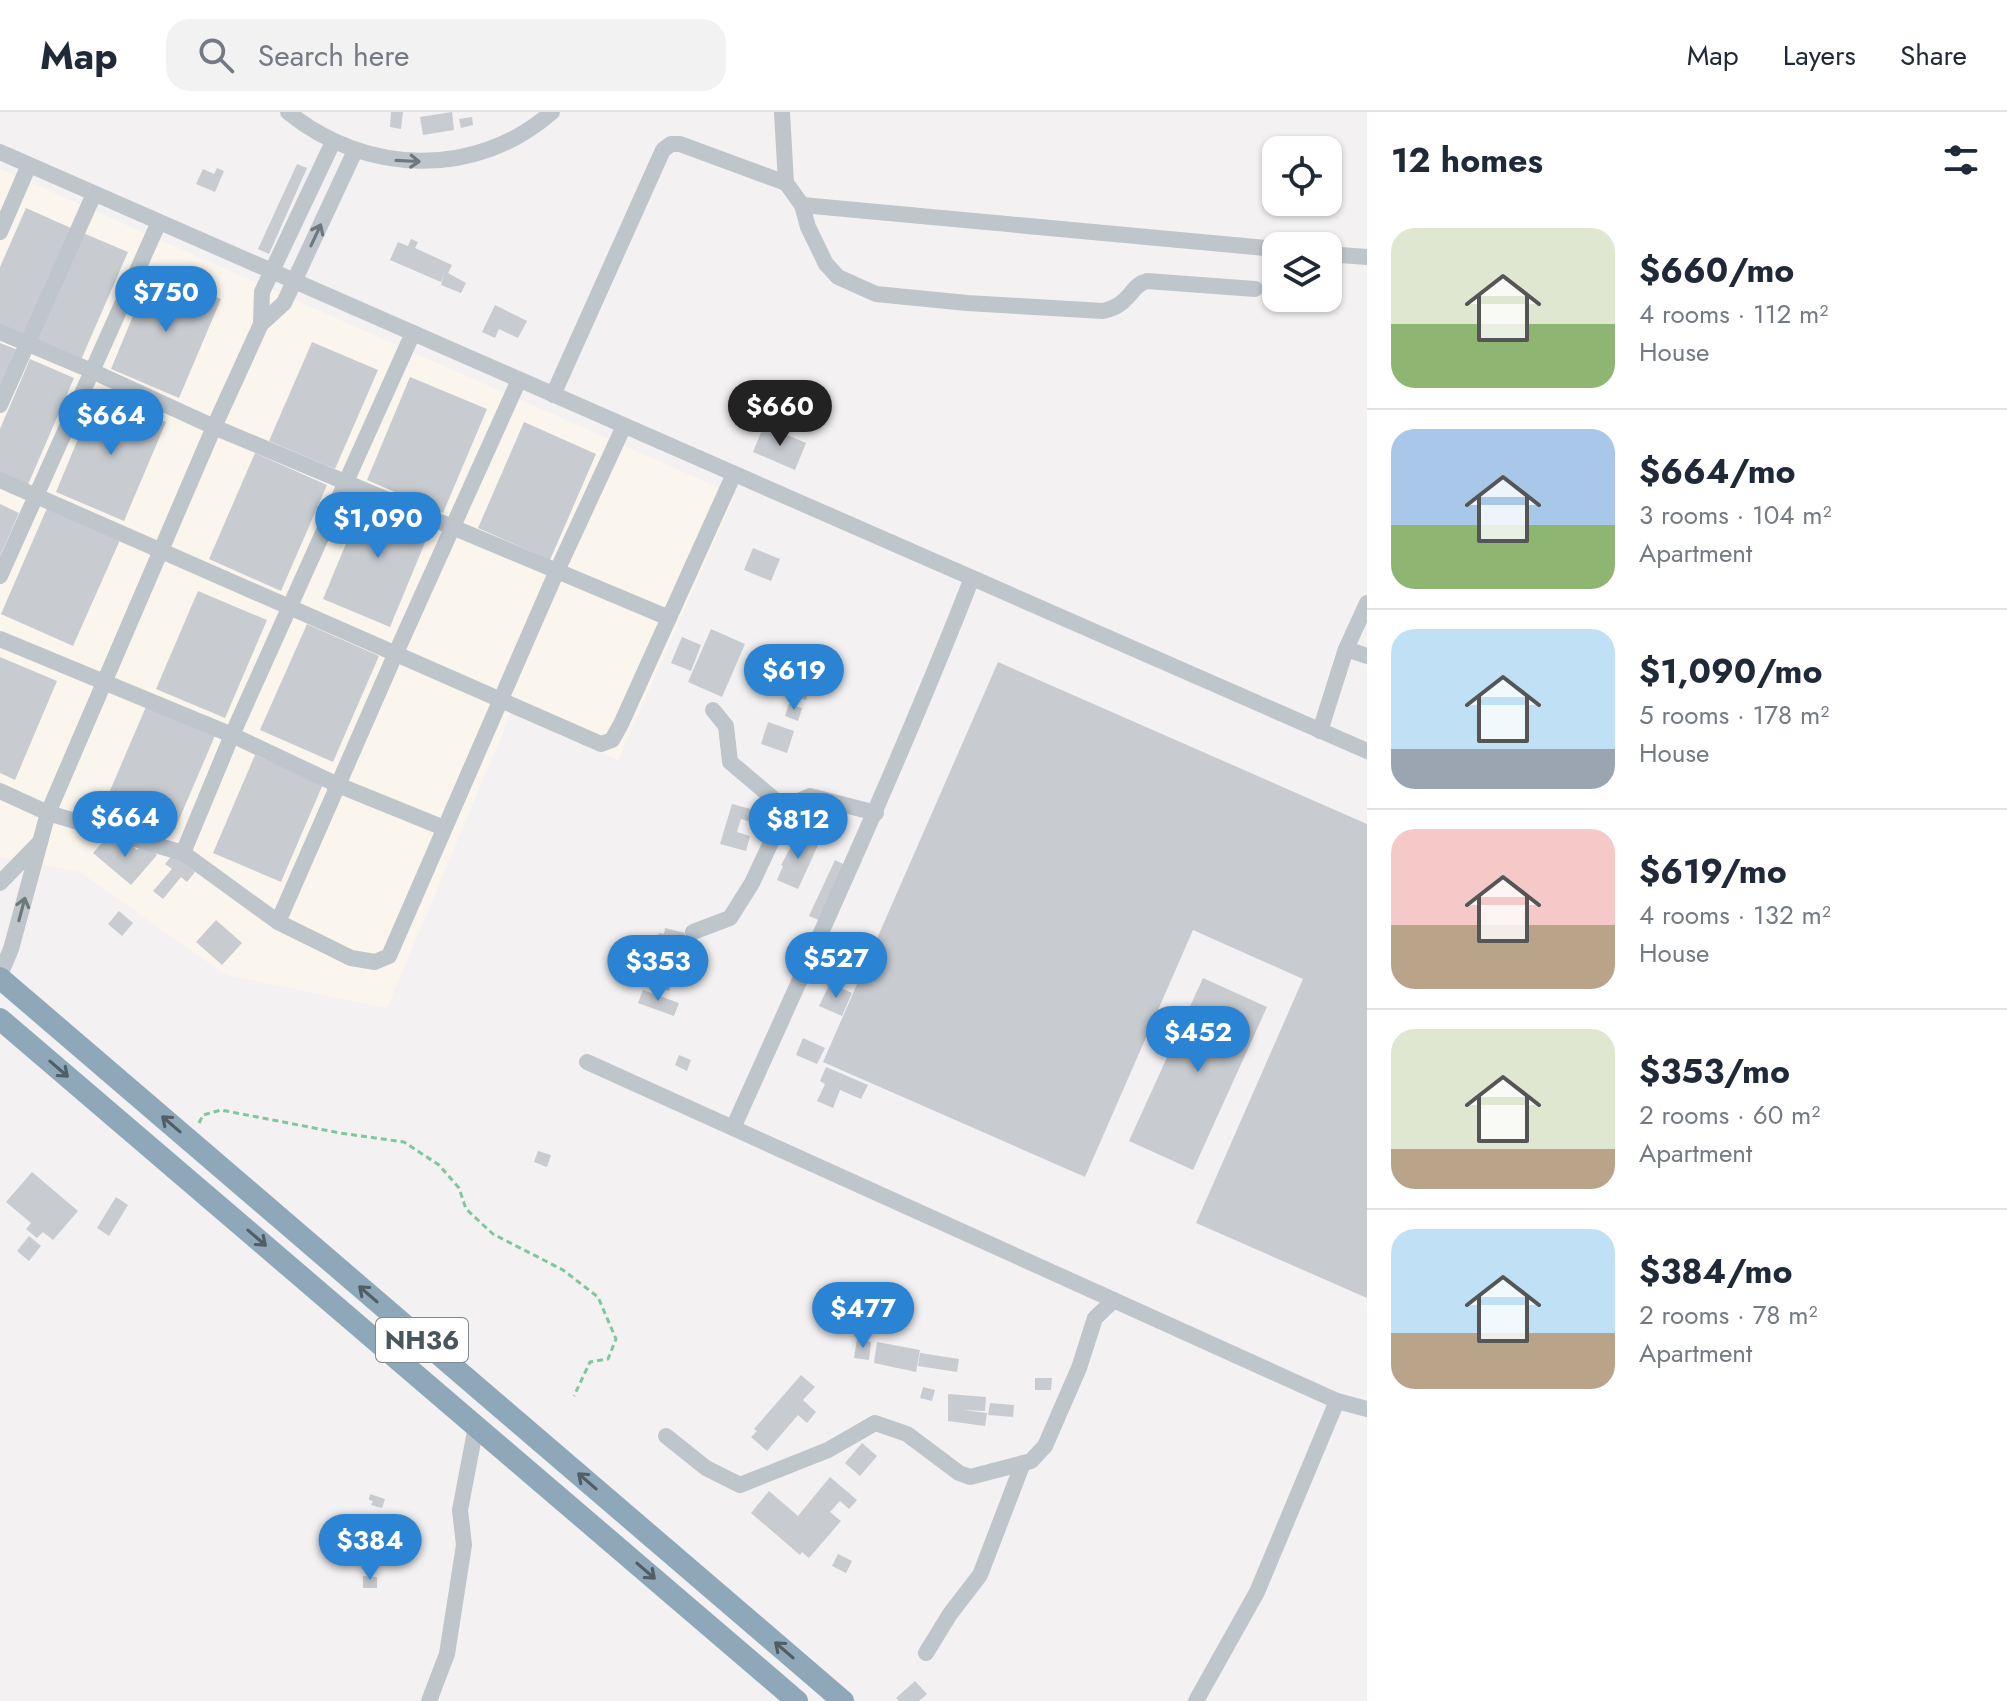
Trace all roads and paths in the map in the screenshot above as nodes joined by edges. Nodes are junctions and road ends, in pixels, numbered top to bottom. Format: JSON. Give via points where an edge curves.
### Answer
{"nodes":[{"id":1,"x":288,"y":112,"type":"edge"},
{"id":2,"x":552,"y":112,"type":"edge"},
{"id":3,"x":782,"y":112,"type":"edge"},
{"id":4,"x":333,"y":142,"type":"junction"},
{"id":5,"x":355,"y":151,"type":"junction"},
{"id":6,"x":0,"y":152,"type":"edge"},
{"id":7,"x":29,"y":165,"type":"junction"},
{"id":8,"x":786,"y":183,"type":"junction"},
{"id":9,"x":94,"y":194,"type":"junction"},
{"id":10,"x":802,"y":205,"type":"junction"},
{"id":11,"x":159,"y":222,"type":"junction"},
{"id":12,"x":0,"y":232,"type":"edge"},
{"id":13,"x":1262,"y":248,"type":"edge"},
{"id":14,"x":1342,"y":255,"type":"edge"},
{"id":15,"x":1367,"y":257,"type":"edge"},
{"id":16,"x":272,"y":272,"type":"junction"},
{"id":17,"x":294,"y":281,"type":"junction"},
{"id":18,"x":1255,"y":289,"type":"dead end"},
{"id":19,"x":261,"y":324,"type":"junction"},
{"id":20,"x":0,"y":332,"type":"edge"},
{"id":21,"x":413,"y":333,"type":"junction"},
{"id":22,"x":28,"y":344,"type":"junction"},
{"id":23,"x":92,"y":371,"type":"junction"},
{"id":24,"x":519,"y":380,"type":"junction"},
{"id":25,"x":553,"y":395,"type":"junction"},
{"id":26,"x":0,"y":405,"type":"edge"},
{"id":27,"x":624,"y":426,"type":"junction"},
{"id":28,"x":214,"y":427,"type":"junction"},
{"id":29,"x":734,"y":474,"type":"junction"},
{"id":30,"x":0,"y":480,"type":"edge"},
{"id":31,"x":347,"y":482,"type":"junction"},
{"id":32,"x":35,"y":496,"type":"junction"},
{"id":33,"x":453,"y":526,"type":"junction"},
{"id":34,"x":160,"y":553,"type":"junction"},
{"id":35,"x":556,"y":573,"type":"junction"},
{"id":36,"x":0,"y":576,"type":"edge"},
{"id":37,"x":972,"y":578,"type":"junction"},
{"id":38,"x":1367,"y":603,"type":"edge"},
{"id":39,"x":289,"y":609,"type":"junction"},
{"id":40,"x":669,"y":618,"type":"junction"},
{"id":41,"x":0,"y":639,"type":"edge"},
{"id":42,"x":1346,"y":649,"type":"junction"},
{"id":43,"x":395,"y":655,"type":"junction"},
{"id":44,"x":1367,"y":656,"type":"edge"},
{"id":45,"x":104,"y":683,"type":"junction"},
{"id":46,"x":502,"y":702,"type":"junction"},
{"id":47,"x":713,"y":710,"type":"dead end"},
{"id":48,"x":1320,"y":731,"type":"junction"},
{"id":49,"x":232,"y":735,"type":"junction"},
{"id":50,"x":1367,"y":751,"type":"edge"},
{"id":51,"x":338,"y":785,"type":"junction"},
{"id":52,"x":0,"y":791,"type":"edge"},
{"id":53,"x":788,"y":806,"type":"junction"},
{"id":54,"x":48,"y":813,"type":"junction"},
{"id":55,"x":876,"y":813,"type":"junction"},
{"id":56,"x":444,"y":828,"type":"junction"},
{"id":57,"x":41,"y":841,"type":"junction"},
{"id":58,"x":183,"y":853,"type":"junction"},
{"id":59,"x":0,"y":883,"type":"edge"},
{"id":60,"x":278,"y":922,"type":"junction"},
{"id":61,"x":693,"y":932,"type":"dead end"},
{"id":62,"x":0,"y":976,"type":"edge"},
{"id":63,"x":0,"y":1019,"type":"edge"},
{"id":64,"x":587,"y":1062,"type":"dead end"},
{"id":65,"x":733,"y":1128,"type":"junction"},
{"id":66,"x":189,"y":1140,"type":"junction"},
{"id":67,"x":1114,"y":1300,"type":"junction"},
{"id":68,"x":574,"y":1396,"type":"dead end"},
{"id":69,"x":1337,"y":1401,"type":"junction"},
{"id":70,"x":1367,"y":1409,"type":"edge"},
{"id":71,"x":476,"y":1426,"type":"junction"},
{"id":72,"x":666,"y":1436,"type":"dead end"},
{"id":73,"x":1023,"y":1463,"type":"junction"},
{"id":74,"x":926,"y":1653,"type":"dead end"},
{"id":75,"x":429,"y":1701,"type":"edge"},
{"id":76,"x":797,"y":1701,"type":"edge"},
{"id":77,"x":843,"y":1701,"type":"edge"},
{"id":78,"x":1196,"y":1701,"type":"edge"}],
"edges":[{"from":1,"to":4,"type":"street"},
{"from":5,"to":2,"type":"street","one_way":true,"via":[[401,161],[464,157],[508,141]]},
{"from":3,"to":8,"type":"street"},
{"from":4,"to":5,"type":"street"},
{"from":4,"to":16,"type":"street"},
{"from":17,"to":5,"type":"street","one_way":true},
{"from":6,"to":7,"type":"street"},
{"from":7,"to":9,"type":"street"},
{"from":7,"to":12,"type":"street"},
{"from":8,"to":10,"type":"street"},
{"from":8,"to":25,"type":"street","via":[[680,144],[663,150]]},
{"from":9,"to":11,"type":"street"},
{"from":9,"to":22,"type":"street"},
{"from":10,"to":13,"type":"street"},
{"from":10,"to":18,"type":"street","via":[[826,264],[838,277],[876,294],[1103,311],[1118,308],[1147,281]]},
{"from":11,"to":16,"type":"street"},
{"from":11,"to":23,"type":"street"},
{"from":14,"to":15,"type":"street"},
{"from":16,"to":17,"type":"street"},
{"from":16,"to":19,"type":"street","via":[[262,292]]},
{"from":17,"to":19,"type":"street","via":[[284,303]]},
{"from":17,"to":21,"type":"street"},
{"from":19,"to":28,"type":"street"},
{"from":20,"to":22,"type":"street"},
{"from":21,"to":24,"type":"street"},
{"from":21,"to":31,"type":"street"},
{"from":22,"to":23,"type":"street"},
{"from":22,"to":26,"type":"street"},
{"from":23,"to":28,"type":"street"},
{"from":23,"to":32,"type":"street"},
{"from":24,"to":25,"type":"street"},
{"from":24,"to":33,"type":"street"},
{"from":25,"to":27,"type":"street"},
{"from":27,"to":29,"type":"street"},
{"from":27,"to":35,"type":"street"},
{"from":28,"to":31,"type":"street"},
{"from":28,"to":34,"type":"street"},
{"from":29,"to":37,"type":"street"},
{"from":29,"to":40,"type":"street"},
{"from":30,"to":32,"type":"street"},
{"from":31,"to":33,"type":"street"},
{"from":31,"to":39,"type":"street"},
{"from":32,"to":34,"type":"street"},
{"from":32,"to":36,"type":"street"},
{"from":33,"to":35,"type":"street"},
{"from":33,"to":43,"type":"street"},
{"from":34,"to":39,"type":"street"},
{"from":34,"to":45,"type":"street"},
{"from":35,"to":40,"type":"street"},
{"from":35,"to":46,"type":"street"},
{"from":37,"to":48,"type":"street"},
{"from":37,"to":55,"type":"street"},
{"from":38,"to":42,"type":"street"},
{"from":39,"to":43,"type":"street"},
{"from":39,"to":49,"type":"street"},
{"from":40,"to":46,"type":"street","via":[[612,740],[601,744]]},
{"from":41,"to":45,"type":"street"},
{"from":42,"to":44,"type":"street"},
{"from":42,"to":48,"type":"street"},
{"from":43,"to":46,"type":"street"},
{"from":43,"to":51,"type":"street"},
{"from":45,"to":49,"type":"street"},
{"from":45,"to":54,"type":"street"},
{"from":46,"to":56,"type":"street"},
{"from":47,"to":53,"type":"street","via":[[726,726],[730,762]]},
{"from":48,"to":50,"type":"street"},
{"from":49,"to":51,"type":"street"},
{"from":49,"to":58,"type":"street"},
{"from":51,"to":56,"type":"street"},
{"from":51,"to":60,"type":"street"},
{"from":52,"to":54,"type":"street"},
{"from":53,"to":55,"type":"street","via":[[810,796]]},
{"from":53,"to":61,"type":"street","via":[[730,918]]},
{"from":54,"to":57,"type":"street"},
{"from":54,"to":58,"type":"street"},
{"from":55,"to":65,"type":"street"},
{"from":56,"to":60,"type":"street","via":[[389,956],[375,962],[351,958]]},
{"from":57,"to":59,"type":"street"},
{"from":62,"to":57,"type":"street","one_way":true},
{"from":58,"to":60,"type":"street"},
{"from":66,"to":62,"type":"highway","number":"NH36","one_way":true},
{"from":63,"to":71,"type":"highway","number":"NH36","one_way":true},
{"from":64,"to":65,"type":"street"},
{"from":65,"to":67,"type":"street"},
{"from":66,"to":68,"type":"path","via":[[203,1115],[221,1110],[404,1142],[439,1165],[459,1188],[466,1209],[493,1234],[563,1270],[598,1297],[616,1339],[608,1359],[590,1362]]},
{"from":77,"to":66,"type":"highway","number":"NH36","one_way":true},
{"from":67,"to":69,"type":"street"},
{"from":67,"to":73,"type":"street","via":[[1095,1318],[1045,1446]]},
{"from":69,"to":70,"type":"street"},
{"from":69,"to":78,"type":"street","via":[[1257,1592]]},
{"from":71,"to":75,"type":"street","via":[[460,1510],[464,1545],[447,1654]]},
{"from":71,"to":76,"type":"highway","number":"NH36","one_way":true},
{"from":72,"to":73,"type":"street","via":[[706,1468],[740,1485],[828,1450],[875,1423],[907,1434],[970,1477]]},
{"from":73,"to":74,"type":"street","via":[[980,1575]]}]}
